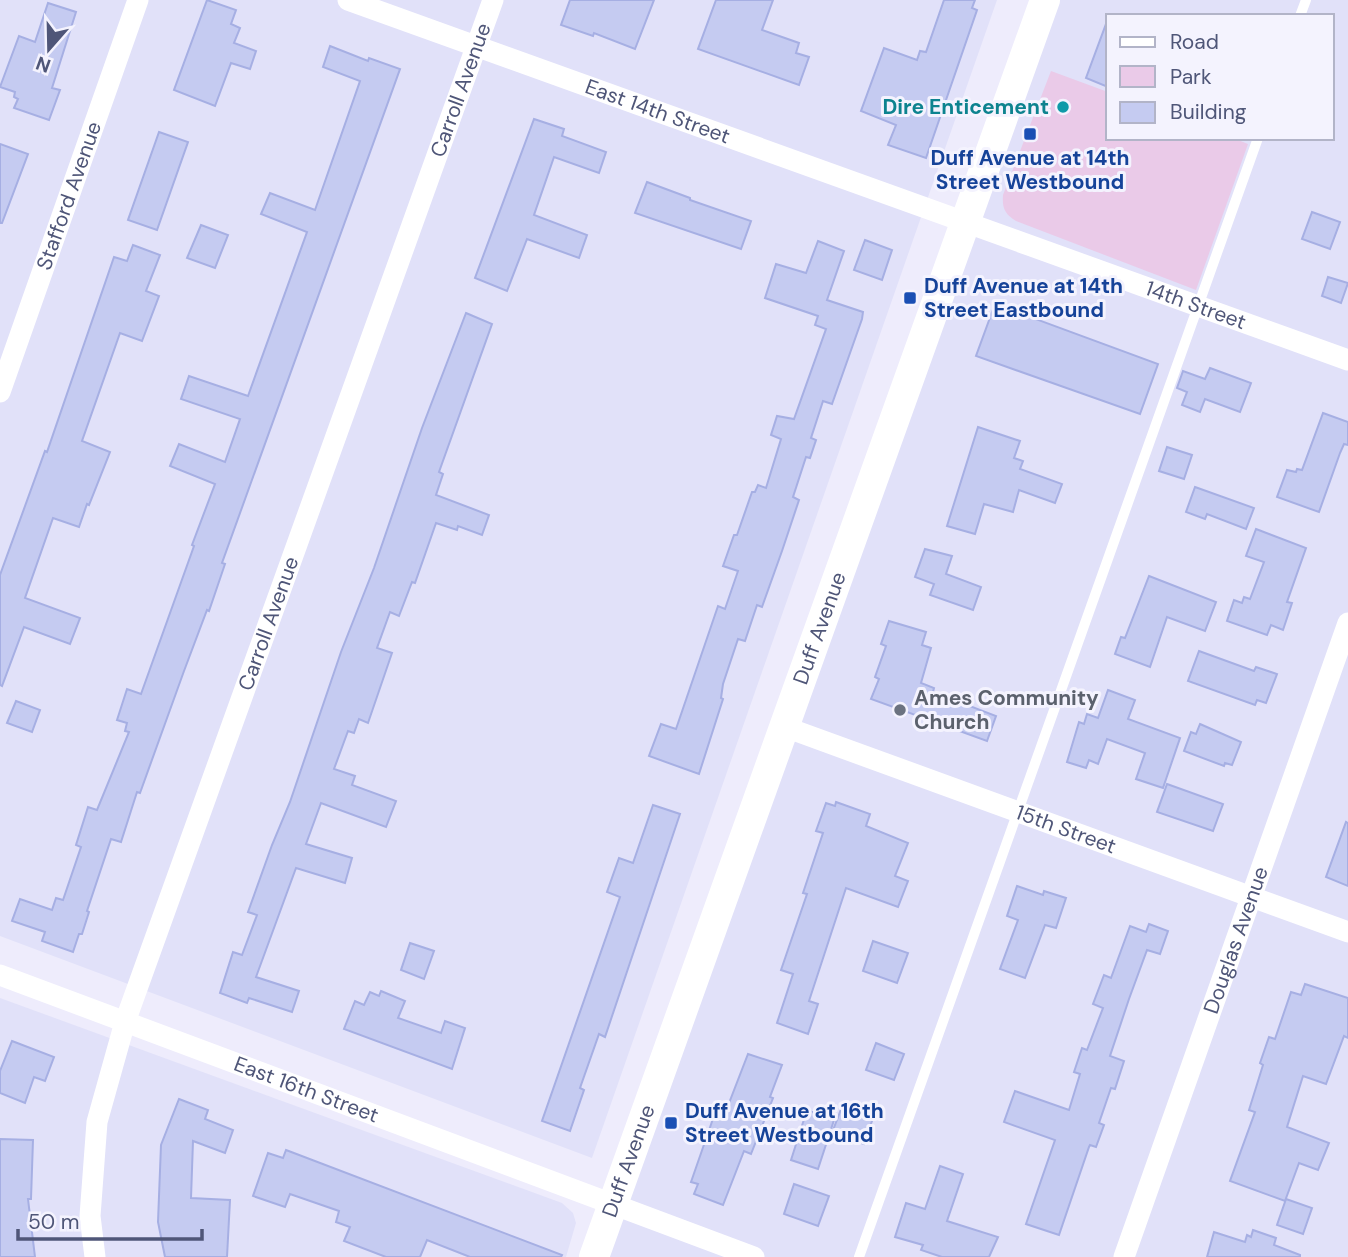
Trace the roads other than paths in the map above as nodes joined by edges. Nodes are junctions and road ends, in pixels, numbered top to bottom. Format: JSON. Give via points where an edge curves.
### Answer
{"nodes":[{"id":1,"x":138,"y":0,"type":"edge"},
{"id":2,"x":348,"y":0,"type":"edge"},
{"id":3,"x":493,"y":0,"type":"edge"},
{"id":4,"x":1045,"y":0,"type":"edge"},
{"id":5,"x":476,"y":46,"type":"junction"},
{"id":6,"x":1257,"y":140,"type":"edge"},
{"id":7,"x":966,"y":224,"type":"junction"},
{"id":8,"x":1199,"y":307,"type":"junction"},
{"id":9,"x":1348,"y":360,"type":"edge"},
{"id":10,"x":0,"y":392,"type":"edge"},
{"id":11,"x":1348,"y":623,"type":"edge"},
{"id":12,"x":785,"y":727,"type":"junction"},
{"id":13,"x":1018,"y":811,"type":"junction"},
{"id":14,"x":1250,"y":896,"type":"junction"},
{"id":15,"x":1348,"y":932,"type":"edge"},
{"id":16,"x":0,"y":975,"type":"edge"},
{"id":17,"x":125,"y":1022,"type":"junction"},
{"id":18,"x":613,"y":1205,"type":"junction"},
{"id":19,"x":96,"y":1257,"type":"edge"},
{"id":20,"x":594,"y":1257,"type":"edge"},
{"id":21,"x":754,"y":1257,"type":"edge"},
{"id":22,"x":859,"y":1257,"type":"edge"},
{"id":23,"x":1124,"y":1257,"type":"edge"}],
"edges":[{"from":1,"to":10,"type":"street","name":"Stafford Avenue"},
{"from":2,"to":5,"type":"street","name":"East 14th Street"},
{"from":3,"to":5,"type":"street","name":"Carroll Avenue"},
{"from":4,"to":7,"type":"main road","name":"Duff Avenue"},
{"from":5,"to":7,"type":"street","name":"East 14th Street"},
{"from":5,"to":17,"type":"street","name":"Carroll Avenue"},
{"from":6,"to":8,"type":"lane"},
{"from":7,"to":8,"type":"street","name":"14th Street"},
{"from":7,"to":12,"type":"main road","name":"Duff Avenue"},
{"from":8,"to":9,"type":"street","name":"14th Street"},
{"from":8,"to":13,"type":"lane"},
{"from":11,"to":14,"type":"street","name":"Douglas Avenue"},
{"from":12,"to":13,"type":"street","name":"15th Street"},
{"from":12,"to":18,"type":"main road","name":"Duff Avenue"},
{"from":13,"to":14,"type":"street","name":"15th Street"},
{"from":13,"to":22,"type":"lane"},
{"from":14,"to":15,"type":"street","name":"15th Street"},
{"from":14,"to":23,"type":"street","name":"Douglas Avenue"},
{"from":16,"to":17,"type":"street","name":"East 16th Street"},
{"from":17,"to":18,"type":"street","name":"East 16th Street"},
{"from":17,"to":19,"type":"street","name":"Carroll Avenue","via":[[97,1122],[90,1216]]},
{"from":18,"to":20,"type":"main road","name":"Duff Avenue"},
{"from":18,"to":21,"type":"street","name":"East 16th Street"}]}
